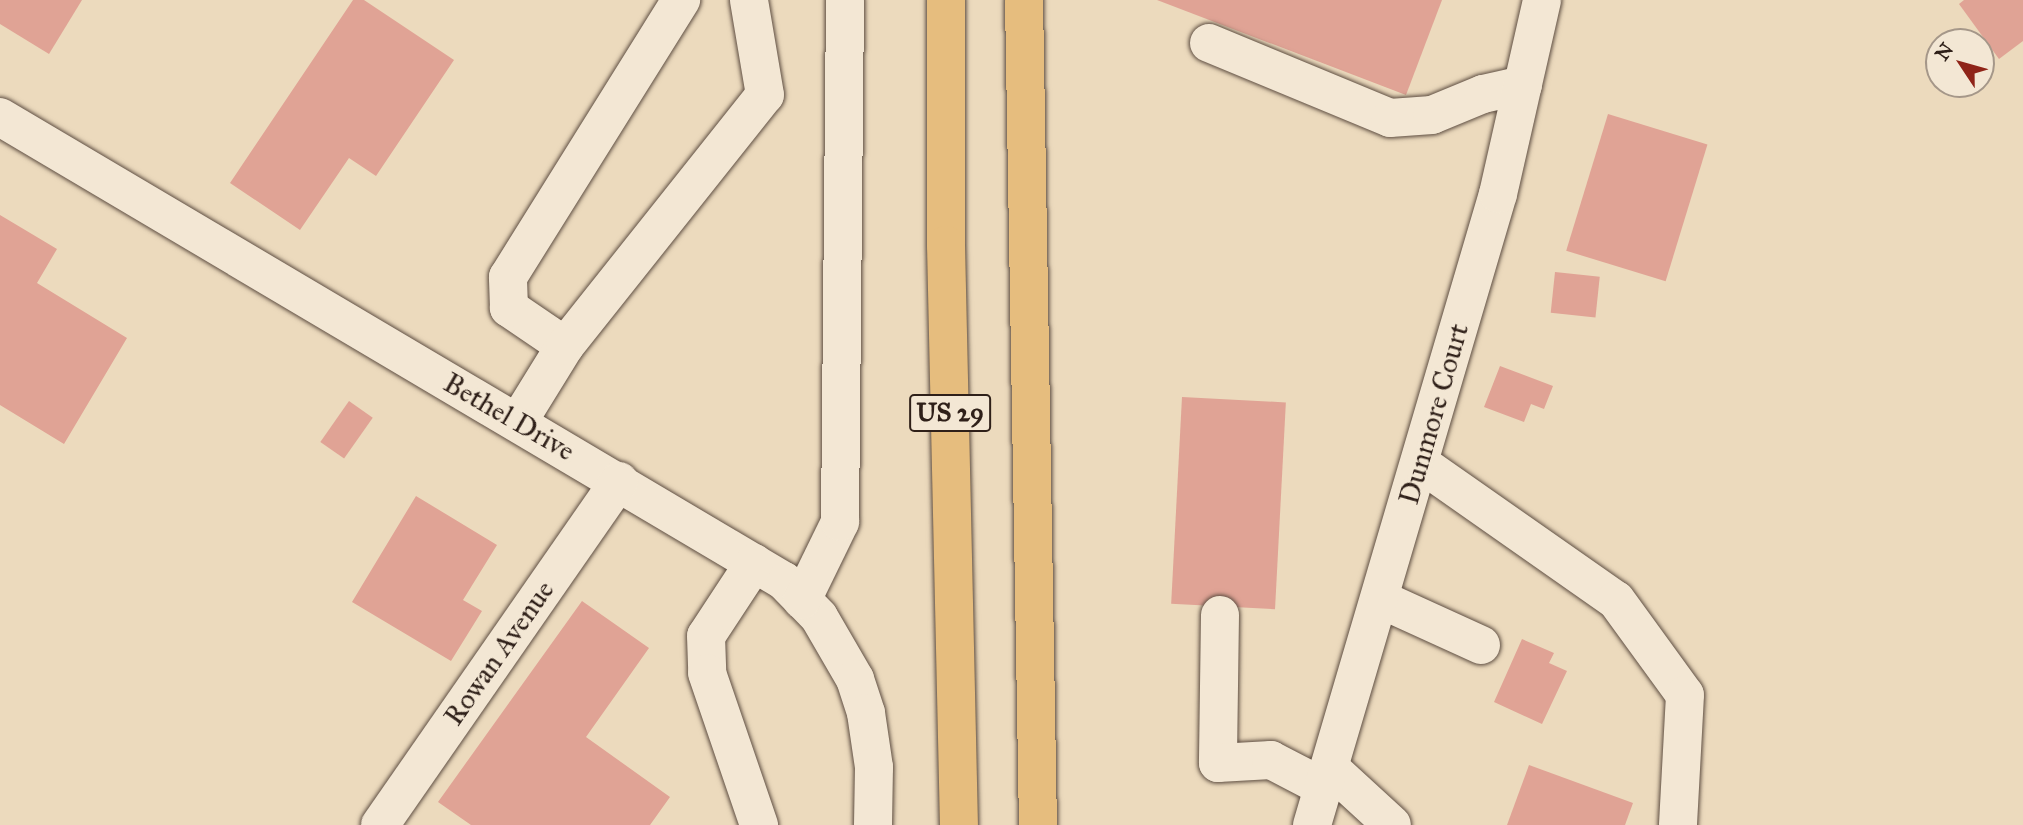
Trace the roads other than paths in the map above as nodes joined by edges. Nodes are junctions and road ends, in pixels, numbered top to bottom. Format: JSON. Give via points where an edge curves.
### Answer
{"nodes":[{"id":1,"x":681,"y":0,"type":"edge"},
{"id":2,"x":749,"y":0,"type":"edge"},
{"id":3,"x":845,"y":0,"type":"edge"},
{"id":4,"x":946,"y":0,"type":"edge"},
{"id":5,"x":1024,"y":0,"type":"edge"},
{"id":6,"x":1542,"y":0,"type":"edge"},
{"id":7,"x":1209,"y":43,"type":"dead end"},
{"id":8,"x":1523,"y":85,"type":"junction"},
{"id":9,"x":0,"y":117,"type":"edge"},
{"id":10,"x":565,"y":346,"type":"junction"},
{"id":11,"x":519,"y":422,"type":"junction"},
{"id":12,"x":1420,"y":463,"type":"junction"},
{"id":13,"x":619,"y":481,"type":"junction"},
{"id":14,"x":754,"y":563,"type":"junction"},
{"id":15,"x":1380,"y":599,"type":"junction"},
{"id":16,"x":802,"y":600,"type":"junction"},
{"id":17,"x":1220,"y":615,"type":"dead end"},
{"id":18,"x":1481,"y":645,"type":"dead end"},
{"id":19,"x":1327,"y":778,"type":"junction"},
{"id":20,"x":380,"y":825,"type":"edge"},
{"id":21,"x":758,"y":825,"type":"edge"},
{"id":22,"x":873,"y":825,"type":"edge"},
{"id":23,"x":959,"y":825,"type":"edge"},
{"id":24,"x":1038,"y":825,"type":"edge"},
{"id":25,"x":1312,"y":825,"type":"edge"},
{"id":26,"x":1392,"y":825,"type":"edge"},
{"id":27,"x":1678,"y":825,"type":"edge"}],
"edges":[{"from":1,"to":10,"type":"street","via":[[508,277],[509,308]]},
{"from":2,"to":10,"type":"street","via":[[765,95]]},
{"from":3,"to":16,"type":"street","via":[[840,522]]},
{"from":4,"to":23,"type":"highway","number":"US 29","via":[[946,245]]},
{"from":5,"to":24,"type":"highway","number":"US 29"},
{"from":6,"to":8,"type":"street","name":"Dunmore Court"},
{"from":7,"to":8,"type":"street","via":[[1390,118],[1432,115],[1483,94]]},
{"from":8,"to":12,"type":"street","name":"Dunmore Court","via":[[1498,194]]},
{"from":9,"to":11,"type":"street","name":"Bethel Drive"},
{"from":10,"to":11,"type":"street"},
{"from":11,"to":13,"type":"street","name":"Bethel Drive"},
{"from":12,"to":15,"type":"street","name":"Dunmore Court"},
{"from":12,"to":27,"type":"street","via":[[1616,600],[1685,695]]},
{"from":13,"to":14,"type":"street","name":"Bethel Drive"},
{"from":13,"to":20,"type":"street","name":"Rowan Avenue"},
{"from":14,"to":16,"type":"street","name":"Bethel Drive"},
{"from":14,"to":21,"type":"street","via":[[706,636],[707,673]]},
{"from":15,"to":18,"type":"street"},
{"from":15,"to":19,"type":"street","name":"Dunmore Court"},
{"from":16,"to":22,"type":"street","name":"Bethel Drive","via":[[839,647],[866,713],[874,767]]},
{"from":17,"to":19,"type":"street","via":[[1217,763],[1271,761]]},
{"from":19,"to":25,"type":"street","name":"Dunmore Court"},
{"from":19,"to":26,"type":"street"}]}
